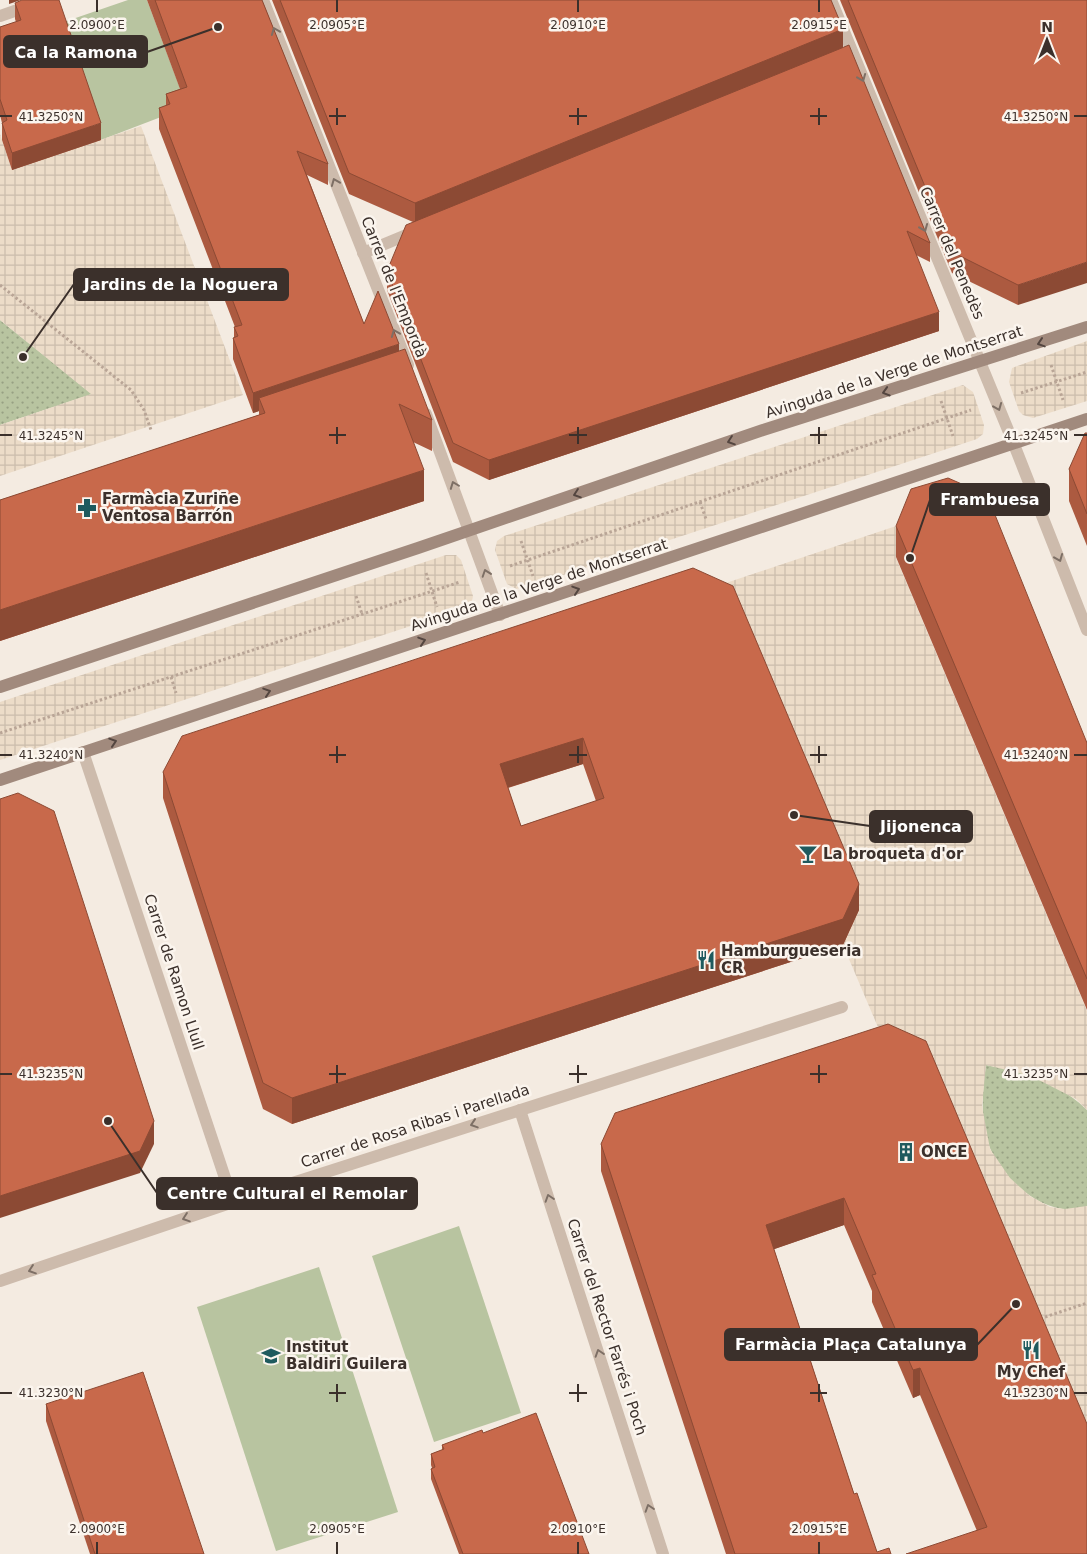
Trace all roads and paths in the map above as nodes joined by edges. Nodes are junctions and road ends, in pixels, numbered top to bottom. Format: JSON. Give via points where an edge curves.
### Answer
{"nodes":[{"id":1,"x":46,"y":0,"type":"edge"},
{"id":2,"x":263,"y":0,"type":"edge"},
{"id":3,"x":831,"y":0,"type":"edge"},
{"id":4,"x":0,"y":16,"type":"edge"},
{"id":5,"x":428,"y":226,"type":"edge"},
{"id":6,"x":363,"y":253,"type":"junction"},
{"id":7,"x":0,"y":286,"type":"edge"},
{"id":8,"x":1087,"y":327,"type":"edge"},
{"id":9,"x":980,"y":362,"type":"junction"},
{"id":10,"x":1051,"y":363,"type":"dead end"},
{"id":11,"x":1087,"y":372,"type":"edge"},
{"id":12,"x":408,"y":374,"type":"edge"},
{"id":13,"x":1057,"y":382,"type":"junction"},
{"id":14,"x":938,"y":393,"type":"dead end"},
{"id":15,"x":1014,"y":396,"type":"dead end"},
{"id":16,"x":423,"y":405,"type":"edge"},
{"id":17,"x":978,"y":407,"type":"dead end"},
{"id":18,"x":1066,"y":407,"type":"dead end"},
{"id":19,"x":947,"y":418,"type":"junction"},
{"id":20,"x":1087,"y":419,"type":"edge"},
{"id":21,"x":151,"y":430,"type":"dead end"},
{"id":22,"x":1013,"y":442,"type":"junction"},
{"id":23,"x":956,"y":446,"type":"dead end"},
{"id":24,"x":700,"y":502,"type":"junction"},
{"id":25,"x":709,"y":527,"type":"dead end"},
{"id":26,"x":471,"y":531,"type":"junction"},
{"id":27,"x":520,"y":538,"type":"dead end"},
{"id":28,"x":527,"y":560,"type":"junction"},
{"id":29,"x":501,"y":569,"type":"dead end"},
{"id":30,"x":425,"y":570,"type":"dead end"},
{"id":31,"x":467,"y":580,"type":"dead end"},
{"id":32,"x":536,"y":584,"type":"dead end"},
{"id":33,"x":432,"y":591,"type":"junction"},
{"id":34,"x":355,"y":592,"type":"dead end"},
{"id":35,"x":362,"y":614,"type":"junction"},
{"id":36,"x":440,"y":616,"type":"dead end"},
{"id":37,"x":500,"y":616,"type":"junction"},
{"id":38,"x":1087,"y":630,"type":"edge"},
{"id":39,"x":171,"y":677,"type":"junction"},
{"id":40,"x":0,"y":687,"type":"edge"},
{"id":41,"x":178,"y":701,"type":"dead end"},
{"id":42,"x":0,"y":733,"type":"edge"},
{"id":43,"x":83,"y":752,"type":"junction"},
{"id":44,"x":0,"y":780,"type":"edge"},
{"id":45,"x":842,"y":1008,"type":"dead end"},
{"id":46,"x":520,"y":1110,"type":"junction"},
{"id":47,"x":233,"y":1202,"type":"junction"},
{"id":48,"x":0,"y":1281,"type":"edge"},
{"id":49,"x":1087,"y":1302,"type":"edge"},
{"id":50,"x":1045,"y":1317,"type":"dead end"},
{"id":51,"x":664,"y":1554,"type":"edge"}],
"edges":[{"from":1,"to":4,"type":"street"},
{"from":6,"to":2,"type":"street","name":"Carrer de l'Empordà","one_way":true},
{"from":3,"to":9,"type":"street","name":"Carrer del Penedès","one_way":true,"via":[[849,56]]},
{"from":5,"to":6,"type":"street"},
{"from":12,"to":6,"type":"street","name":"Carrer de l'Empordà","one_way":true},
{"from":7,"to":21,"type":"path","via":[[131,390],[144,410]]},
{"from":8,"to":9,"type":"street","name":"Avinguda de la Verge de Montserrat","one_way":true},
{"from":9,"to":22,"type":"street","name":"Carrer del Penedès","one_way":true},
{"from":9,"to":26,"type":"street","name":"Avinguda de la Verge de Montserrat","one_way":true,"via":[[763,430]]},
{"from":10,"to":13,"type":"path"},
{"from":11,"to":13,"type":"path"},
{"from":13,"to":15,"type":"path"},
{"from":13,"to":18,"type":"path"},
{"from":14,"to":19,"type":"path"},
{"from":26,"to":16,"type":"street","one_way":true},
{"from":17,"to":19,"type":"path"},
{"from":19,"to":23,"type":"path"},
{"from":19,"to":24,"type":"path"},
{"from":20,"to":22,"type":"street","name":"Avinguda de la Verge de Montserrat"},
{"from":37,"to":22,"type":"street","name":"Avinguda de la Verge de Montserrat","one_way":true},
{"from":22,"to":38,"type":"street","name":"Carrer del Penedès","one_way":true},
{"from":24,"to":25,"type":"path"},
{"from":24,"to":28,"type":"path"},
{"from":37,"to":26,"type":"street","one_way":true},
{"from":26,"to":40,"type":"street","name":"Avinguda de la Verge de Montserrat"},
{"from":27,"to":28,"type":"path"},
{"from":28,"to":29,"type":"path"},
{"from":28,"to":32,"type":"path"},
{"from":30,"to":33,"type":"path"},
{"from":31,"to":33,"type":"path"},
{"from":33,"to":35,"type":"path"},
{"from":33,"to":36,"type":"path"},
{"from":34,"to":35,"type":"path"},
{"from":35,"to":39,"type":"path"},
{"from":43,"to":37,"type":"street","name":"Avinguda de la Verge de Montserrat","one_way":true},
{"from":39,"to":41,"type":"path"},
{"from":39,"to":42,"type":"path"},
{"from":43,"to":44,"type":"street","name":"Avinguda de la Verge de Montserrat"},
{"from":43,"to":47,"type":"street","name":"Carrer de Ramon Llull"},
{"from":45,"to":46,"type":"street","name":"Carrer de Rosa Ribas i Parellada"},
{"from":46,"to":47,"type":"street","name":"Carrer de Rosa Ribas i Parellada","one_way":true},
{"from":51,"to":46,"type":"street","name":"Carrer del Rector Farrés i Poch","one_way":true},
{"from":47,"to":48,"type":"street","name":"Carrer de Rosa Ribas i Parellada","one_way":true},
{"from":49,"to":50,"type":"path"}]}
